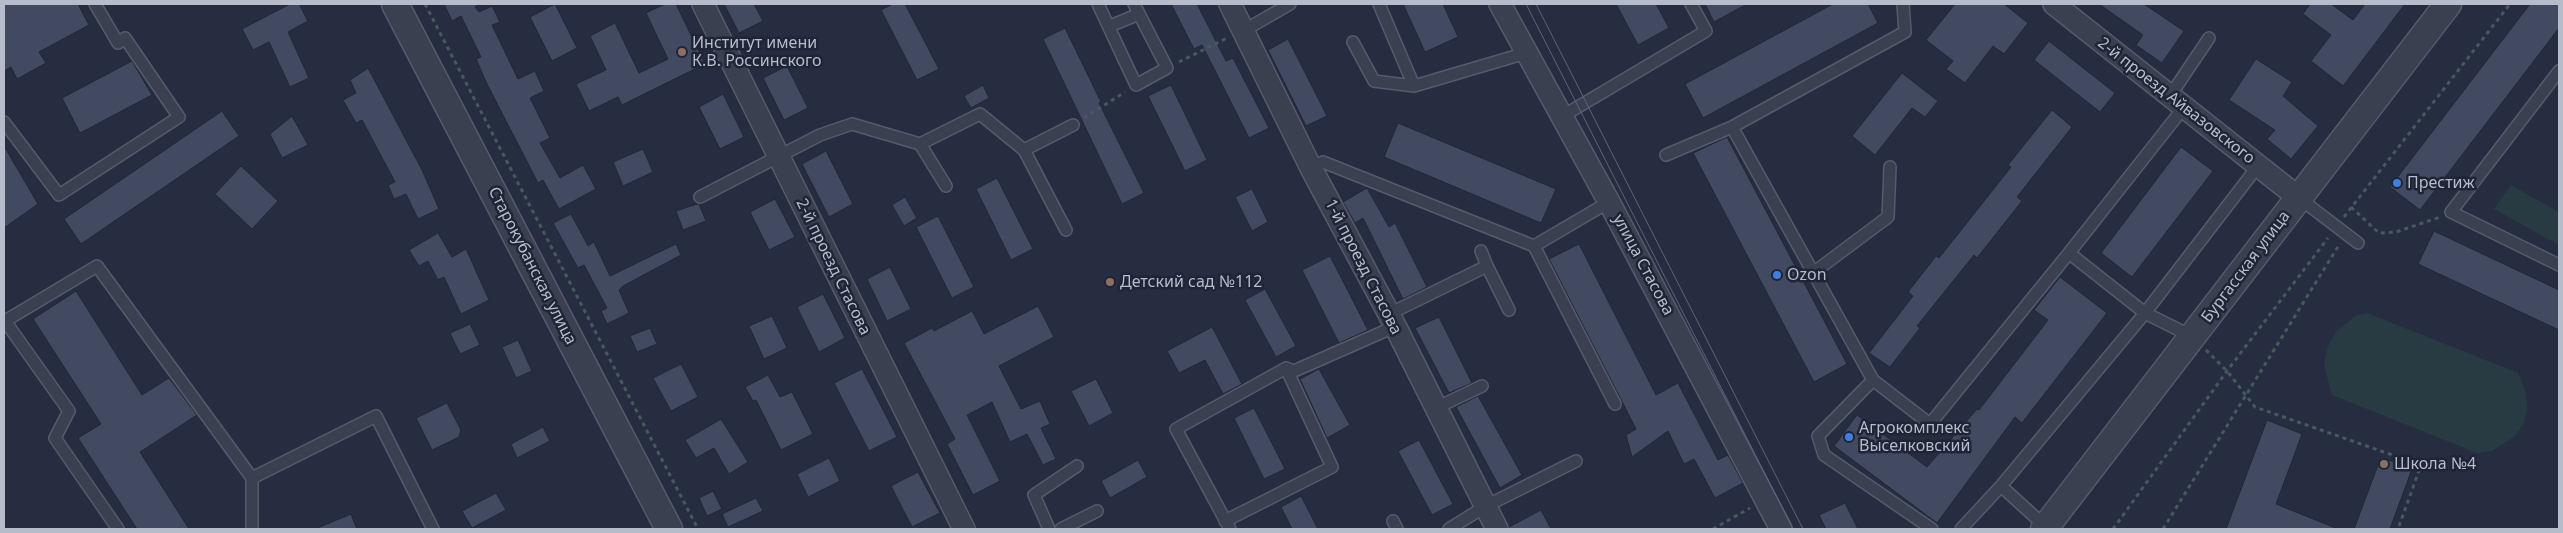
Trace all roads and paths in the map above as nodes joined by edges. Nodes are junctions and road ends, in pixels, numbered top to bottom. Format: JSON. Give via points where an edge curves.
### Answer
{"nodes":[{"id":1,"x":95,"y":4,"type":"edge"},
{"id":2,"x":396,"y":4,"type":"edge"},
{"id":3,"x":425,"y":4,"type":"edge"},
{"id":4,"x":703,"y":4,"type":"edge"},
{"id":5,"x":1098,"y":4,"type":"edge"},
{"id":6,"x":1230,"y":4,"type":"edge"},
{"id":7,"x":1290,"y":4,"type":"edge"},
{"id":8,"x":1379,"y":4,"type":"edge"},
{"id":9,"x":1500,"y":4,"type":"edge"},
{"id":10,"x":1691,"y":4,"type":"edge"},
{"id":11,"x":1903,"y":4,"type":"edge"},
{"id":12,"x":2448,"y":4,"type":"edge"},
{"id":13,"x":2510,"y":4,"type":"edge"},
{"id":14,"x":2058,"y":5,"type":"edge"},
{"id":15,"x":1136,"y":9,"type":"edge"},
{"id":16,"x":1110,"y":26,"type":"junction"},
{"id":17,"x":1244,"y":31,"type":"junction"},
{"id":18,"x":2209,"y":38,"type":"dead end"},
{"id":19,"x":1353,"y":42,"type":"dead end"},
{"id":20,"x":1526,"y":53,"type":"junction"},
{"id":21,"x":1167,"y":68,"type":"junction"},
{"id":22,"x":2559,"y":71,"type":"edge"},
{"id":23,"x":1136,"y":85,"type":"junction"},
{"id":24,"x":1414,"y":86,"type":"junction"},
{"id":25,"x":2177,"y":101,"type":"junction"},
{"id":26,"x":1561,"y":117,"type":"junction"},
{"id":27,"x":4,"y":122,"type":"edge"},
{"id":28,"x":1073,"y":125,"type":"joint"},
{"id":29,"x":1732,"y":127,"type":"junction"},
{"id":30,"x":920,"y":144,"type":"junction"},
{"id":31,"x":1024,"y":150,"type":"junction"},
{"id":32,"x":1666,"y":155,"type":"dead end"},
{"id":33,"x":778,"y":156,"type":"junction"},
{"id":34,"x":2258,"y":166,"type":"junction"},
{"id":35,"x":1890,"y":167,"type":"dead end"},
{"id":36,"x":1311,"y":168,"type":"junction"},
{"id":37,"x":946,"y":186,"type":"dead end"},
{"id":38,"x":700,"y":197,"type":"dead end"},
{"id":39,"x":2298,"y":198,"type":"junction"},
{"id":40,"x":1609,"y":202,"type":"junction"},
{"id":41,"x":2351,"y":207,"type":"junction"},
{"id":42,"x":2451,"y":212,"type":"junction"},
{"id":43,"x":2335,"y":227,"type":"junction"},
{"id":44,"x":1066,"y":230,"type":"dead end"},
{"id":45,"x":2345,"y":235,"type":"junction"},
{"id":46,"x":2358,"y":243,"type":"dead end"},
{"id":47,"x":1534,"y":246,"type":"junction"},
{"id":48,"x":1482,"y":251,"type":"dead end"},
{"id":49,"x":2069,"y":253,"type":"junction"},
{"id":50,"x":2559,"y":265,"type":"edge"},
{"id":51,"x":1487,"y":266,"type":"junction"},
{"id":52,"x":1813,"y":273,"type":"junction"},
{"id":53,"x":1509,"y":310,"type":"dead end"},
{"id":54,"x":2144,"y":313,"type":"junction"},
{"id":55,"x":1391,"y":321,"type":"junction"},
{"id":56,"x":2193,"y":337,"type":"junction"},
{"id":57,"x":1286,"y":368,"type":"junction"},
{"id":58,"x":2227,"y":371,"type":"junction"},
{"id":59,"x":1873,"y":380,"type":"junction"},
{"id":60,"x":1482,"y":386,"type":"dead end"},
{"id":61,"x":2246,"y":395,"type":"junction"},
{"id":62,"x":1615,"y":404,"type":"dead end"},
{"id":63,"x":1436,"y":408,"type":"junction"},
{"id":64,"x":1576,"y":461,"type":"dead end"},
{"id":65,"x":1077,"y":466,"type":"dead end"},
{"id":66,"x":252,"y":478,"type":"junction"},
{"id":67,"x":2001,"y":486,"type":"junction"},
{"id":68,"x":1766,"y":499,"type":"junction"},
{"id":69,"x":1486,"y":506,"type":"junction"},
{"id":70,"x":1097,"y":511,"type":"dead end"},
{"id":71,"x":1228,"y":525,"type":"edge"},
{"id":72,"x":2045,"y":528,"type":"edge"},
{"id":73,"x":118,"y":529,"type":"edge"},
{"id":74,"x":252,"y":529,"type":"edge"},
{"id":75,"x":433,"y":529,"type":"edge"},
{"id":76,"x":669,"y":529,"type":"edge"},
{"id":77,"x":698,"y":529,"type":"edge"},
{"id":78,"x":964,"y":529,"type":"edge"},
{"id":79,"x":1050,"y":529,"type":"edge"},
{"id":80,"x":1061,"y":529,"type":"edge"},
{"id":81,"x":1449,"y":529,"type":"edge"},
{"id":82,"x":1497,"y":529,"type":"edge"},
{"id":83,"x":1712,"y":529,"type":"edge"},
{"id":84,"x":1781,"y":529,"type":"edge"},
{"id":85,"x":1932,"y":529,"type":"edge"},
{"id":86,"x":1961,"y":529,"type":"edge"},
{"id":87,"x":2113,"y":529,"type":"edge"},
{"id":88,"x":2163,"y":529,"type":"edge"},
{"id":89,"x":2398,"y":529,"type":"edge"}],
"edges":[{"from":1,"to":27,"type":"lane","via":[[118,43],[126,38],[179,117],[59,195]]},
{"from":2,"to":76,"type":"street","name":"Старокубанская улица"},
{"from":3,"to":77,"type":"path"},
{"from":4,"to":33,"type":"street","name":"2-й проезд Стасова"},
{"from":5,"to":16,"type":"lane"},
{"from":6,"to":17,"type":"street","name":"1-й проезд Стасова"},
{"from":7,"to":17,"type":"lane"},
{"from":8,"to":24,"type":"lane"},
{"from":9,"to":20,"type":"street","name":"улица Стасова"},
{"from":10,"to":26,"type":"lane","via":[[1706,31]]},
{"from":11,"to":29,"type":"lane","via":[[1905,32]]},
{"from":12,"to":39,"type":"street","name":"Бургасская улица"},
{"from":13,"to":41,"type":"path"},
{"from":14,"to":25,"type":"street","name":"2-й проезд Айвазовского"},
{"from":15,"to":16,"type":"lane"},
{"from":15,"to":21,"type":"lane"},
{"from":16,"to":23,"type":"lane"},
{"from":17,"to":21,"type":"path"},
{"from":17,"to":36,"type":"street","name":"1-й проезд Стасова"},
{"from":18,"to":25,"type":"lane"},
{"from":19,"to":24,"type":"lane","via":[[1374,81]]},
{"from":20,"to":24,"type":"lane"},
{"from":20,"to":26,"type":"street","name":"улица Стасова"},
{"from":21,"to":23,"type":"lane"},
{"from":22,"to":42,"type":"lane"},
{"from":23,"to":28,"type":"path"},
{"from":25,"to":34,"type":"street","name":"2-й проезд Айвазовского"},
{"from":25,"to":49,"type":"lane"},
{"from":26,"to":40,"type":"street","name":"улица Стасова"},
{"from":28,"to":31,"type":"lane"},
{"from":29,"to":32,"type":"lane"},
{"from":29,"to":52,"type":"lane"},
{"from":30,"to":31,"type":"lane","via":[[980,114]]},
{"from":30,"to":33,"type":"lane","via":[[852,124],[820,135]]},
{"from":30,"to":37,"type":"lane"},
{"from":31,"to":44,"type":"lane"},
{"from":33,"to":38,"type":"lane"},
{"from":33,"to":78,"type":"street","name":"2-й проезд Стасова"},
{"from":34,"to":39,"type":"street","name":"2-й проезд Айвазовского"},
{"from":34,"to":54,"type":"lane"},
{"from":35,"to":52,"type":"lane","via":[[1888,217]]},
{"from":36,"to":47,"type":"lane","via":[[1323,162]]},
{"from":36,"to":55,"type":"street","name":"1-й проезд Стасова"},
{"from":39,"to":43,"type":"lane"},
{"from":39,"to":56,"type":"street","name":"Бургасская улица"},
{"from":40,"to":47,"type":"lane"},
{"from":40,"to":68,"type":"street","name":"улица Стасова"},
{"from":41,"to":42,"type":"path","via":[[2379,233],[2396,232]]},
{"from":41,"to":43,"type":"path"},
{"from":42,"to":50,"type":"lane"},
{"from":43,"to":45,"type":"lane"},
{"from":43,"to":58,"type":"path"},
{"from":45,"to":46,"type":"lane"},
{"from":45,"to":61,"type":"path"},
{"from":47,"to":62,"type":"lane"},
{"from":48,"to":51,"type":"lane"},
{"from":49,"to":54,"type":"lane"},
{"from":49,"to":59,"type":"lane","via":[[1930,424]]},
{"from":51,"to":53,"type":"lane"},
{"from":51,"to":55,"type":"lane"},
{"from":52,"to":59,"type":"lane"},
{"from":54,"to":56,"type":"lane"},
{"from":54,"to":67,"type":"lane"},
{"from":55,"to":57,"type":"lane","via":[[1294,371]]},
{"from":55,"to":63,"type":"street","name":"1-й проезд Стасова"},
{"from":56,"to":58,"type":"path"},
{"from":56,"to":72,"type":"street","name":"Бургасская улица"},
{"from":57,"to":71,"type":"lane","via":[[1332,467]]},
{"from":57,"to":71,"type":"lane","via":[[1176,429]]},
{"from":58,"to":61,"type":"path"},
{"from":58,"to":87,"type":"path"},
{"from":59,"to":85,"type":"lane","via":[[1818,436],[1824,455]]},
{"from":60,"to":63,"type":"lane"},
{"from":61,"to":88,"type":"path"},
{"from":61,"to":89,"type":"path","via":[[2255,407],[2421,465]]},
{"from":63,"to":69,"type":"street","name":"1-й проезд Стасова"},
{"from":64,"to":69,"type":"lane"},
{"from":65,"to":79,"type":"lane","via":[[1034,494]]},
{"from":66,"to":73,"type":"lane","via":[[97,266],[6,321],[69,411],[55,438]]},
{"from":66,"to":74,"type":"lane"},
{"from":66,"to":75,"type":"lane","via":[[376,416]]},
{"from":67,"to":72,"type":"lane"},
{"from":67,"to":86,"type":"lane"},
{"from":68,"to":83,"type":"path"},
{"from":68,"to":84,"type":"street","name":"улица Стасова"},
{"from":69,"to":81,"type":"lane"},
{"from":69,"to":82,"type":"street","name":"1-й проезд Стасова"},
{"from":70,"to":80,"type":"lane"}]}
